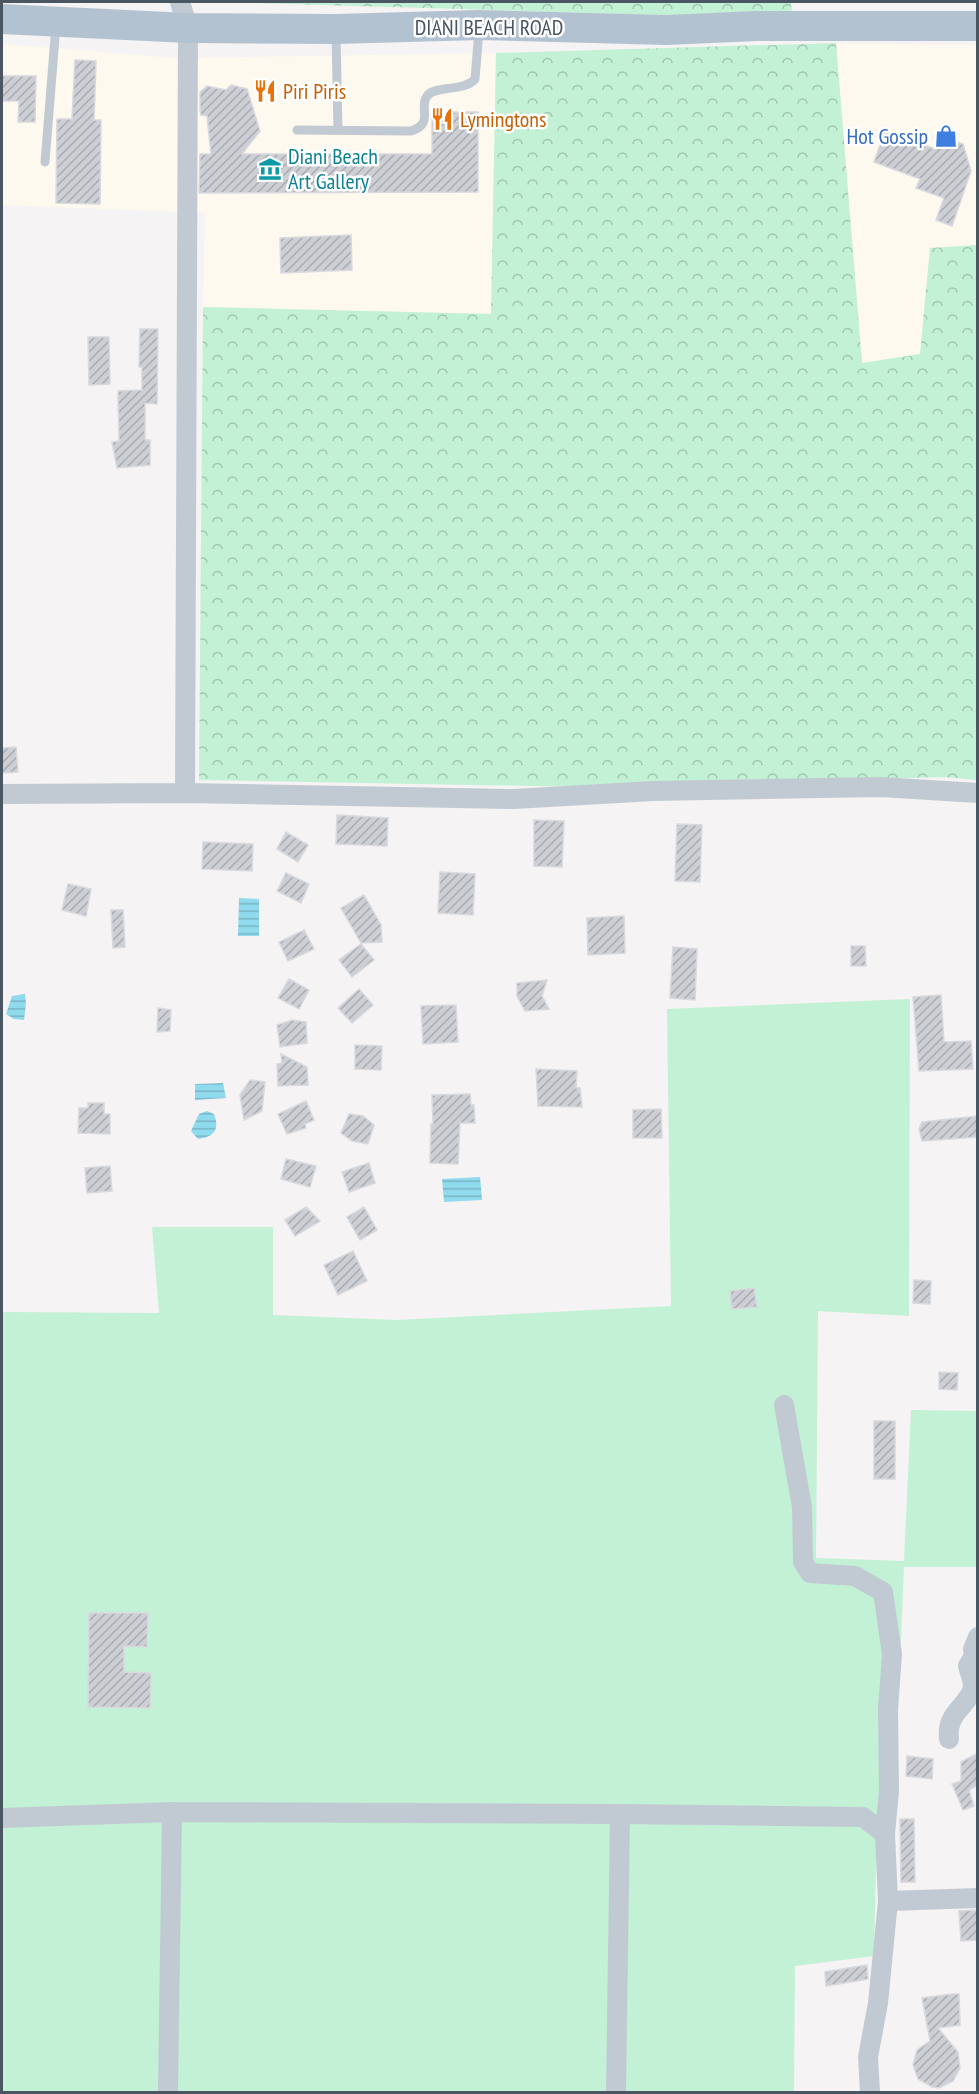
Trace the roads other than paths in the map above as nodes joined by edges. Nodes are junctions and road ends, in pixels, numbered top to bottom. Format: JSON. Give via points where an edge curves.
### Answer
{"nodes":[{"id":1,"x":184,"y":15,"type":"edge"},
{"id":2,"x":2,"y":20,"type":"edge"},
{"id":3,"x":57,"y":23,"type":"junction"},
{"id":4,"x":479,"y":25,"type":"junction"},
{"id":5,"x":978,"y":26,"type":"edge"},
{"id":6,"x":336,"y":29,"type":"junction"},
{"id":7,"x":297,"y":130,"type":"dead end"},
{"id":8,"x":338,"y":130,"type":"junction"},
{"id":9,"x":45,"y":162,"type":"dead end"},
{"id":10,"x":185,"y":793,"type":"junction"},
{"id":11,"x":2,"y":794,"type":"edge"},
{"id":12,"x":978,"y":794,"type":"edge"},
{"id":13,"x":784,"y":1405,"type":"dead end"},
{"id":14,"x":978,"y":1637,"type":"edge"},
{"id":15,"x":949,"y":1738,"type":"dead end"},
{"id":16,"x":172,"y":1812,"type":"junction"},
{"id":17,"x":620,"y":1814,"type":"junction"},
{"id":18,"x":2,"y":1818,"type":"edge"},
{"id":19,"x":885,"y":1834,"type":"junction"},
{"id":20,"x":978,"y":1898,"type":"edge"},
{"id":21,"x":888,"y":1901,"type":"junction"},
{"id":22,"x":168,"y":2092,"type":"edge"},
{"id":23,"x":616,"y":2092,"type":"edge"},
{"id":24,"x":870,"y":2092,"type":"edge"}],
"edges":[{"from":1,"to":3,"type":"main road","name":"DIANI BEACH ROAD"},
{"from":1,"to":6,"type":"main road","name":"DIANI BEACH ROAD"},
{"from":1,"to":10,"type":"street"},
{"from":2,"to":3,"type":"main road","name":"DIANI BEACH ROAD"},
{"from":3,"to":9,"type":"lane"},
{"from":4,"to":5,"type":"main road","name":"DIANI BEACH ROAD","via":[[666,30]]},
{"from":4,"to":6,"type":"main road","name":"DIANI BEACH ROAD"},
{"from":4,"to":8,"type":"lane","via":[[475,79],[464,86],[430,94],[421,126],[411,131]]},
{"from":6,"to":8,"type":"lane"},
{"from":7,"to":8,"type":"lane"},
{"from":10,"to":11,"type":"street"},
{"from":10,"to":12,"type":"street","via":[[514,799],[652,791],[881,787]]},
{"from":13,"to":19,"type":"street","via":[[802,1507],[803,1562],[810,1573],[855,1576],[883,1592],[892,1654]]},
{"from":14,"to":15,"type":"street","via":[[968,1666],[972,1691],[952,1716]]},
{"from":16,"to":17,"type":"street"},
{"from":16,"to":18,"type":"street"},
{"from":16,"to":22,"type":"street"},
{"from":17,"to":19,"type":"street","via":[[863,1817]]},
{"from":17,"to":23,"type":"street"},
{"from":19,"to":21,"type":"street"},
{"from":20,"to":21,"type":"street"},
{"from":21,"to":24,"type":"street","via":[[878,2003],[868,2057]]}]}
